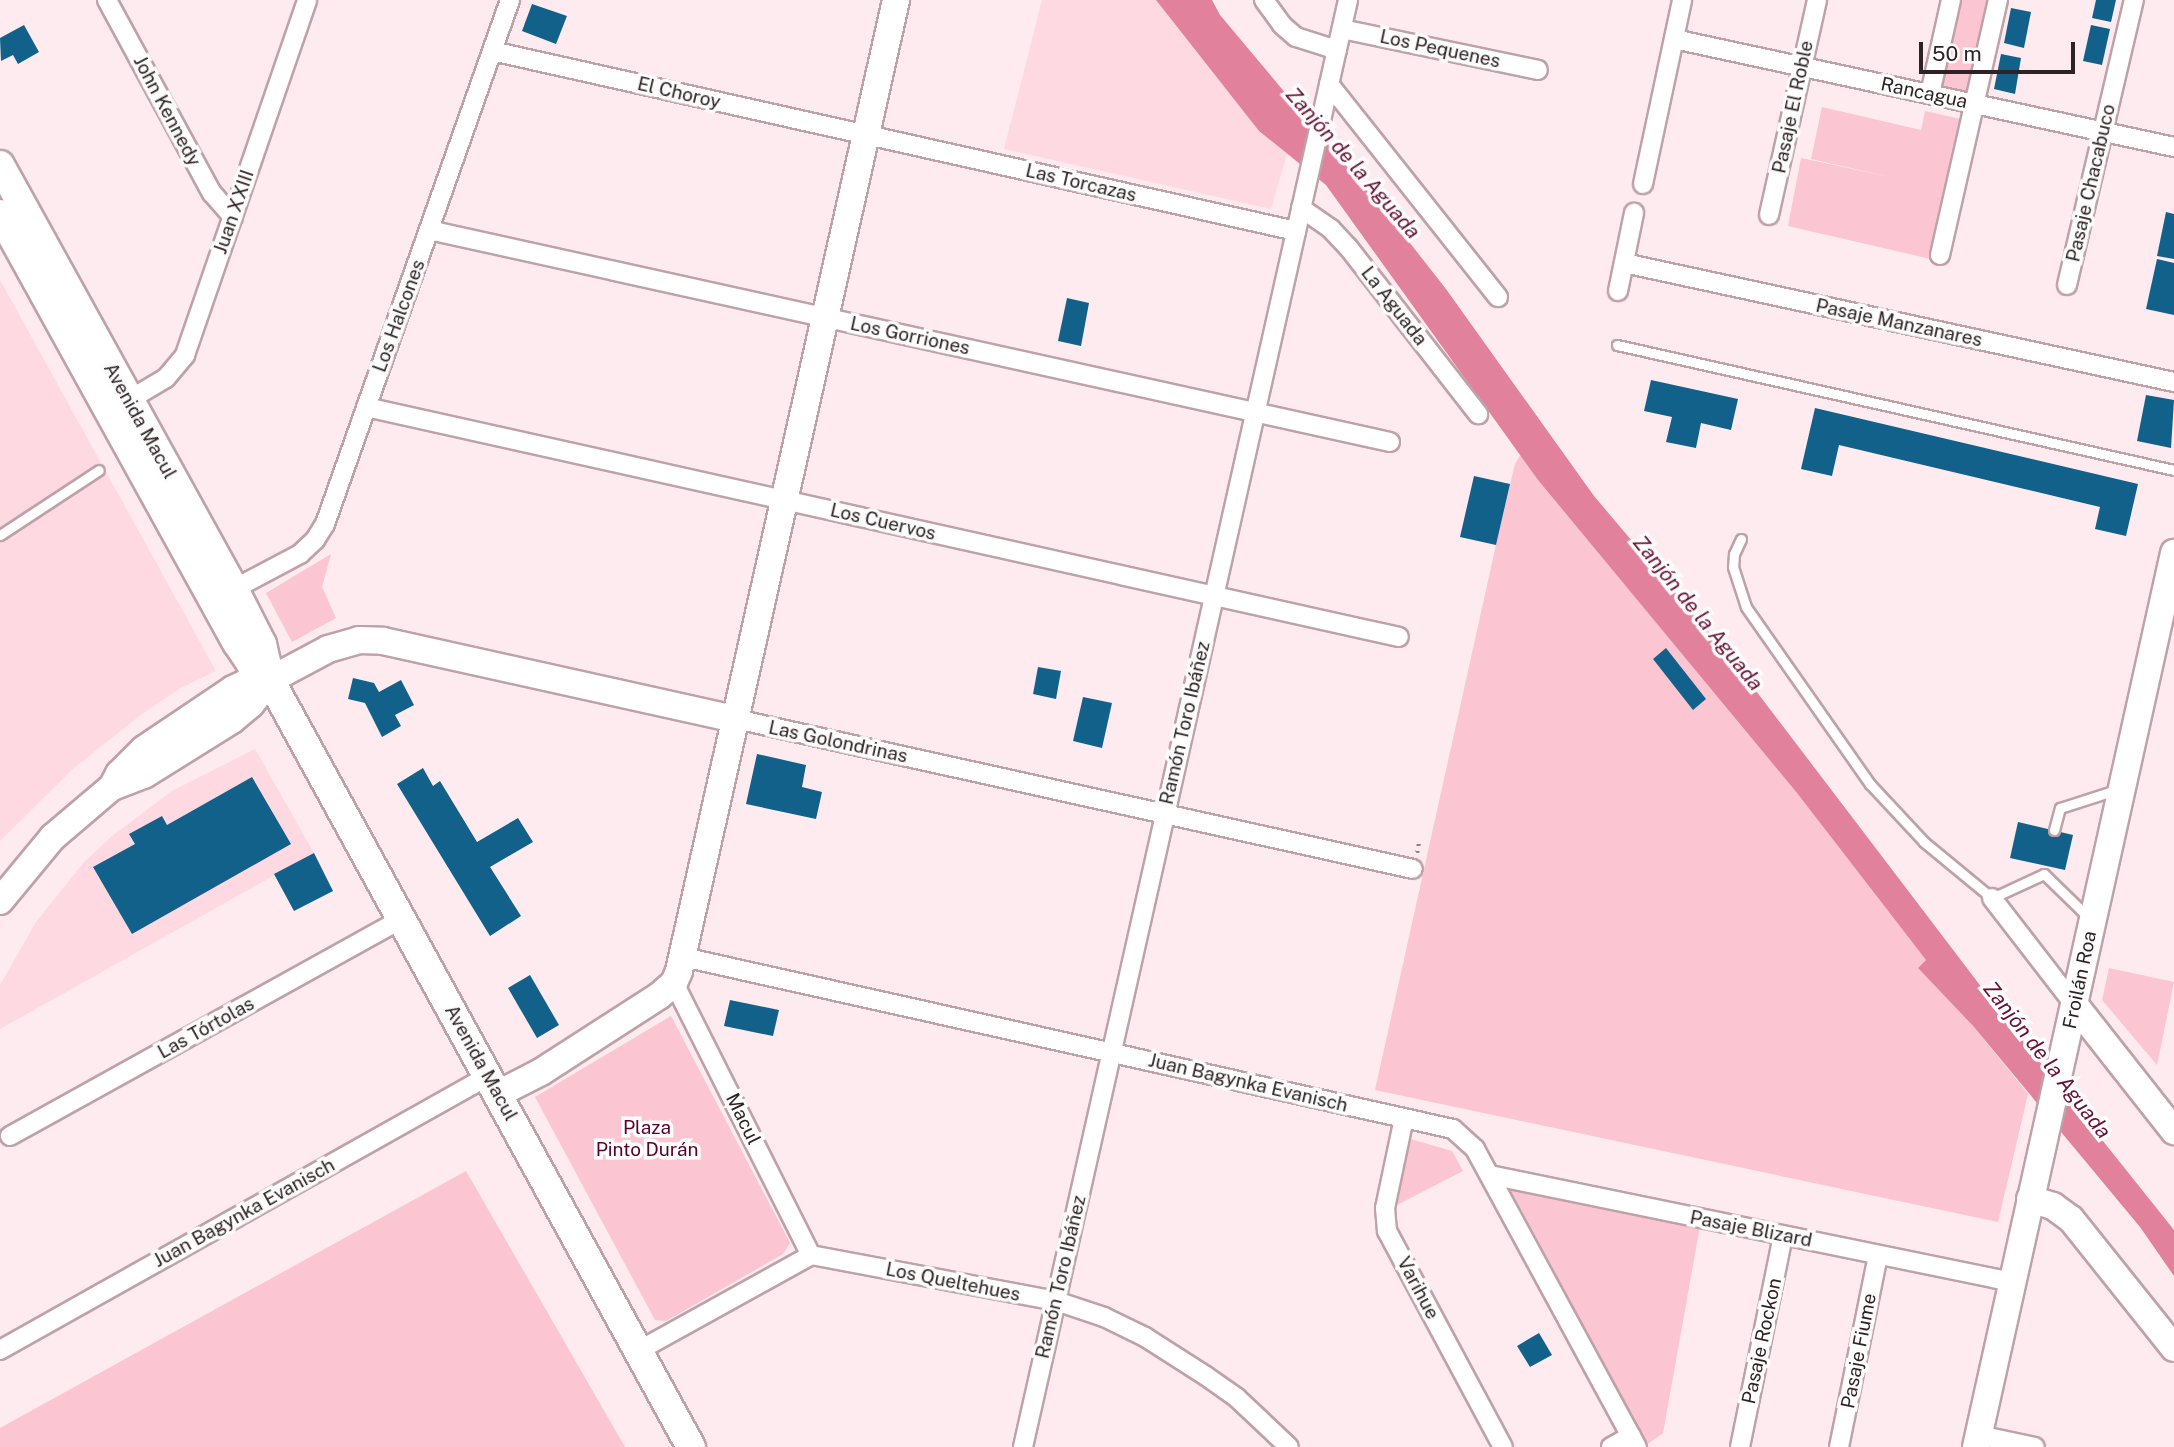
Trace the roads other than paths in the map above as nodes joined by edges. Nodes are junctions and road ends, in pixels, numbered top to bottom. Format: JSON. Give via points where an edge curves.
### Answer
{"nodes":[{"id":1,"x":107,"y":0,"type":"edge"},
{"id":2,"x":307,"y":0,"type":"edge"},
{"id":3,"x":510,"y":0,"type":"edge"},
{"id":4,"x":896,"y":0,"type":"edge"},
{"id":5,"x":1264,"y":0,"type":"edge"},
{"id":6,"x":1348,"y":0,"type":"edge"},
{"id":7,"x":1682,"y":0,"type":"edge"},
{"id":8,"x":1817,"y":0,"type":"edge"},
{"id":9,"x":1951,"y":0,"type":"edge"},
{"id":10,"x":1998,"y":0,"type":"edge"},
{"id":11,"x":2134,"y":0,"type":"edge"},
{"id":12,"x":1342,"y":29,"type":"junction"},
{"id":13,"x":1674,"y":39,"type":"junction"},
{"id":14,"x":1337,"y":50,"type":"junction"},
{"id":15,"x":492,"y":51,"type":"junction"},
{"id":16,"x":1802,"y":66,"type":"junction"},
{"id":17,"x":1538,"y":70,"type":"dead end"},
{"id":18,"x":1329,"y":84,"type":"junction"},
{"id":19,"x":1930,"y":94,"type":"junction"},
{"id":20,"x":1974,"y":104,"type":"junction"},
{"id":21,"x":2103,"y":132,"type":"junction"},
{"id":22,"x":866,"y":135,"type":"junction"},
{"id":23,"x":2174,"y":147,"type":"edge"},
{"id":24,"x":0,"y":165,"type":"edge"},
{"id":25,"x":1643,"y":184,"type":"dead end"},
{"id":26,"x":1302,"y":201,"type":"junction"},
{"id":27,"x":1634,"y":213,"type":"dead end"},
{"id":28,"x":0,"y":214,"type":"edge"},
{"id":29,"x":1769,"y":215,"type":"dead end"},
{"id":30,"x":233,"y":217,"type":"junction"},
{"id":31,"x":429,"y":230,"type":"junction"},
{"id":32,"x":1296,"y":231,"type":"junction"},
{"id":33,"x":1940,"y":255,"type":"dead end"},
{"id":34,"x":1624,"y":263,"type":"junction"},
{"id":35,"x":2067,"y":285,"type":"dead end"},
{"id":36,"x":1618,"y":291,"type":"dead end"},
{"id":37,"x":1499,"y":297,"type":"dead end"},
{"id":38,"x":825,"y":318,"type":"junction"},
{"id":39,"x":1616,"y":345,"type":"dead end"},
{"id":40,"x":2174,"y":382,"type":"edge"},
{"id":41,"x":129,"y":400,"type":"junction"},
{"id":42,"x":366,"y":407,"type":"junction"},
{"id":43,"x":1255,"y":412,"type":"junction"},
{"id":44,"x":1478,"y":414,"type":"dead end"},
{"id":45,"x":1390,"y":442,"type":"dead end"},
{"id":46,"x":99,"y":470,"type":"dead end"},
{"id":47,"x":2174,"y":470,"type":"edge"},
{"id":48,"x":785,"y":500,"type":"junction"},
{"id":49,"x":0,"y":535,"type":"edge"},
{"id":50,"x":1741,"y":539,"type":"dead end"},
{"id":51,"x":2174,"y":553,"type":"edge"},
{"id":52,"x":234,"y":589,"type":"junction"},
{"id":53,"x":1214,"y":596,"type":"junction"},
{"id":54,"x":2166,"y":630,"type":"edge"},
{"id":55,"x":1399,"y":637,"type":"dead end"},
{"id":56,"x":2163,"y":657,"type":"edge"},
{"id":57,"x":270,"y":680,"type":"junction"},
{"id":58,"x":736,"y":719,"type":"junction"},
{"id":59,"x":2122,"y":788,"type":"junction"},
{"id":60,"x":1165,"y":814,"type":"junction"},
{"id":61,"x":2054,"y":830,"type":"dead end"},
{"id":62,"x":1413,"y":869,"type":"dead end"},
{"id":63,"x":1992,"y":898,"type":"junction"},
{"id":64,"x":0,"y":901,"type":"edge"},
{"id":65,"x":401,"y":919,"type":"junction"},
{"id":66,"x":2092,"y":922,"type":"junction"},
{"id":67,"x":683,"y":957,"type":"junction"},
{"id":68,"x":674,"y":983,"type":"junction"},
{"id":69,"x":2074,"y":1004,"type":"junction"},
{"id":70,"x":1111,"y":1053,"type":"junction"},
{"id":71,"x":493,"y":1085,"type":"junction"},
{"id":72,"x":1404,"y":1118,"type":"junction"},
{"id":73,"x":2170,"y":1119,"type":"edge"},
{"id":74,"x":10,"y":1136,"type":"dead end"},
{"id":75,"x":1489,"y":1175,"type":"junction"},
{"id":76,"x":2030,"y":1199,"type":"junction"},
{"id":77,"x":1783,"y":1236,"type":"junction"},
{"id":78,"x":811,"y":1255,"type":"junction"},
{"id":79,"x":1878,"y":1255,"type":"junction"},
{"id":80,"x":2012,"y":1282,"type":"junction"},
{"id":81,"x":1056,"y":1301,"type":"junction"},
{"id":82,"x":2174,"y":1348,"type":"edge"},
{"id":83,"x":0,"y":1350,"type":"edge"},
{"id":84,"x":638,"y":1351,"type":"junction"},
{"id":85,"x":1977,"y":1441,"type":"edge"},
{"id":86,"x":1634,"y":1442,"type":"edge"},
{"id":87,"x":691,"y":1447,"type":"edge"},
{"id":88,"x":1023,"y":1447,"type":"edge"},
{"id":89,"x":1289,"y":1447,"type":"edge"},
{"id":90,"x":1503,"y":1447,"type":"edge"},
{"id":91,"x":1611,"y":1447,"type":"edge"},
{"id":92,"x":1740,"y":1447,"type":"edge"},
{"id":93,"x":1839,"y":1447,"type":"edge"},
{"id":94,"x":2035,"y":1447,"type":"edge"}],
"edges":[{"from":1,"to":30,"type":"street","name":"John Kennedy","via":[[212,193]]},
{"from":2,"to":30,"type":"street","name":"Juan XXIII"},
{"from":3,"to":15,"type":"street","name":"Los Halcones"},
{"from":4,"to":22,"type":"street"},
{"from":5,"to":14,"type":"street","via":[[1296,37]]},
{"from":6,"to":12,"type":"street","name":"Ramón Toro Ibáñez"},
{"from":7,"to":13,"type":"street"},
{"from":8,"to":16,"type":"street","name":"Pasaje El Roble"},
{"from":9,"to":19,"type":"street"},
{"from":10,"to":20,"type":"street"},
{"from":11,"to":21,"type":"street","name":"Pasaje Chacabuco"},
{"from":12,"to":14,"type":"street","name":"Ramón Toro Ibáñez"},
{"from":12,"to":17,"type":"street","name":"Los Pequenes"},
{"from":13,"to":16,"type":"street","name":"Rancagua"},
{"from":13,"to":25,"type":"street"},
{"from":14,"to":18,"type":"street","name":"Ramón Toro Ibáñez"},
{"from":15,"to":22,"type":"street","name":"El Choroy"},
{"from":15,"to":31,"type":"street","name":"Los Halcones"},
{"from":16,"to":19,"type":"street","name":"Rancagua"},
{"from":16,"to":29,"type":"street","name":"Pasaje El Roble"},
{"from":18,"to":26,"type":"street","name":"Ramón Toro Ibáñez"},
{"from":18,"to":37,"type":"street"},
{"from":19,"to":20,"type":"street","name":"Rancagua"},
{"from":20,"to":21,"type":"street","name":"Rancagua"},
{"from":20,"to":33,"type":"street"},
{"from":21,"to":23,"type":"street","name":"Rancagua"},
{"from":21,"to":35,"type":"street","name":"Pasaje Chacabuco"},
{"from":22,"to":32,"type":"street","name":"Las Torcazas"},
{"from":22,"to":38,"type":"street"},
{"from":24,"to":41,"type":"main road","name":"Avenida Macul"},
{"from":26,"to":32,"type":"street","name":"Ramón Toro Ibáñez"},
{"from":26,"to":44,"type":"street","name":"La Aguada","via":[[1348,247]]},
{"from":27,"to":34,"type":"street"},
{"from":28,"to":57,"type":"main road","name":"Avenida Macul","via":[[237,643],[251,664]]},
{"from":30,"to":41,"type":"street","name":"Juan XXIII","via":[[185,355],[166,378]]},
{"from":31,"to":38,"type":"street","name":"Los Gorriones"},
{"from":31,"to":42,"type":"street","name":"Los Halcones"},
{"from":32,"to":43,"type":"street","name":"Ramón Toro Ibáñez"},
{"from":34,"to":36,"type":"street"},
{"from":34,"to":40,"type":"street","name":"Pasaje Manzanares"},
{"from":38,"to":43,"type":"street","name":"Los Gorriones"},
{"from":38,"to":48,"type":"street"},
{"from":39,"to":47,"type":"lane"},
{"from":41,"to":52,"type":"main road","name":"Avenida Macul"},
{"from":42,"to":48,"type":"street","name":"Los Cuervos"},
{"from":42,"to":52,"type":"street","name":"Los Halcones","via":[[325,524],[315,540],[300,554]]},
{"from":43,"to":45,"type":"street","name":"Los Gorriones"},
{"from":43,"to":53,"type":"street","name":"Ramón Toro Ibáñez"},
{"from":46,"to":49,"type":"lane"},
{"from":48,"to":53,"type":"street","name":"Los Cuervos"},
{"from":48,"to":58,"type":"street"},
{"from":50,"to":63,"type":"lane","via":[[1734,554],[1735,581],[1765,637],[1870,784],[1924,842]]},
{"from":51,"to":54,"type":"street","name":"Froilán Roa"},
{"from":52,"to":57,"type":"main road","name":"Avenida Macul","via":[[258,634]]},
{"from":53,"to":55,"type":"street","name":"Los Cuervos"},
{"from":53,"to":60,"type":"street","name":"Ramón Toro Ibáñez"},
{"from":54,"to":56,"type":"street","name":"Froilán Roa"},
{"from":56,"to":59,"type":"street","name":"Froilán Roa"},
{"from":57,"to":58,"type":"street","name":"Las Golondrinas","via":[[328,649],[371,640]]},
{"from":57,"to":64,"type":"street","via":[[232,720],[144,775],[112,787],[53,837]]},
{"from":57,"to":65,"type":"main road","name":"Avenida Macul"},
{"from":58,"to":60,"type":"street","name":"Las Golondrinas"},
{"from":58,"to":67,"type":"street"},
{"from":59,"to":61,"type":"lane","via":[[2060,808]]},
{"from":59,"to":66,"type":"street","name":"Froilán Roa"},
{"from":60,"to":62,"type":"street","name":"Las Golondrinas"},
{"from":60,"to":70,"type":"street","name":"Ramón Toro Ibáñez"},
{"from":63,"to":66,"type":"lane","via":[[2045,870]]},
{"from":63,"to":69,"type":"street"},
{"from":65,"to":71,"type":"main road","name":"Avenida Macul"},
{"from":65,"to":74,"type":"street","name":"Las Tórtolas"},
{"from":66,"to":69,"type":"street","name":"Froilán Roa"},
{"from":67,"to":68,"type":"street"},
{"from":67,"to":70,"type":"street","name":"Juan Bagynka Evanisch"},
{"from":68,"to":71,"type":"street","via":[[541,1072]]},
{"from":68,"to":78,"type":"street","name":"Macul"},
{"from":69,"to":73,"type":"street"},
{"from":69,"to":76,"type":"street","name":"Froilán Roa"},
{"from":70,"to":72,"type":"street","name":"Juan Bagynka Evanisch"},
{"from":70,"to":81,"type":"street","name":"Ramón Toro Ibáñez"},
{"from":71,"to":83,"type":"street","name":"Juan Bagynka Evanisch"},
{"from":71,"to":84,"type":"main road","name":"Avenida Macul"},
{"from":72,"to":75,"type":"street","name":"Juan Bagynka Evanisch","via":[[1462,1134]]},
{"from":72,"to":90,"type":"street","name":"Varihue","via":[[1385,1208],[1387,1231]]},
{"from":75,"to":77,"type":"street","name":"Pasaje Blizard"},
{"from":75,"to":86,"type":"street","name":"Juan Bagynka Evanisch"},
{"from":76,"to":80,"type":"street","name":"Froilán Roa"},
{"from":76,"to":82,"type":"street","via":[[2053,1206],[2071,1219]]},
{"from":77,"to":79,"type":"street","name":"Pasaje Blizard"},
{"from":77,"to":92,"type":"street","name":"Pasaje Rockon"},
{"from":78,"to":81,"type":"street","name":"Los Queltehues"},
{"from":78,"to":84,"type":"street"},
{"from":79,"to":80,"type":"street","name":"Pasaje Blizard"},
{"from":79,"to":93,"type":"street","name":"Pasaje Fiume"},
{"from":80,"to":85,"type":"street","name":"Froilán Roa"},
{"from":81,"to":88,"type":"street","name":"Ramón Toro Ibáñez"},
{"from":81,"to":89,"type":"street","name":"Los Queltehues","via":[[1104,1317],[1161,1346],[1237,1398]]},
{"from":84,"to":87,"type":"main road","name":"Avenida Macul"},
{"from":85,"to":94,"type":"street"},
{"from":86,"to":91,"type":"street"}]}
